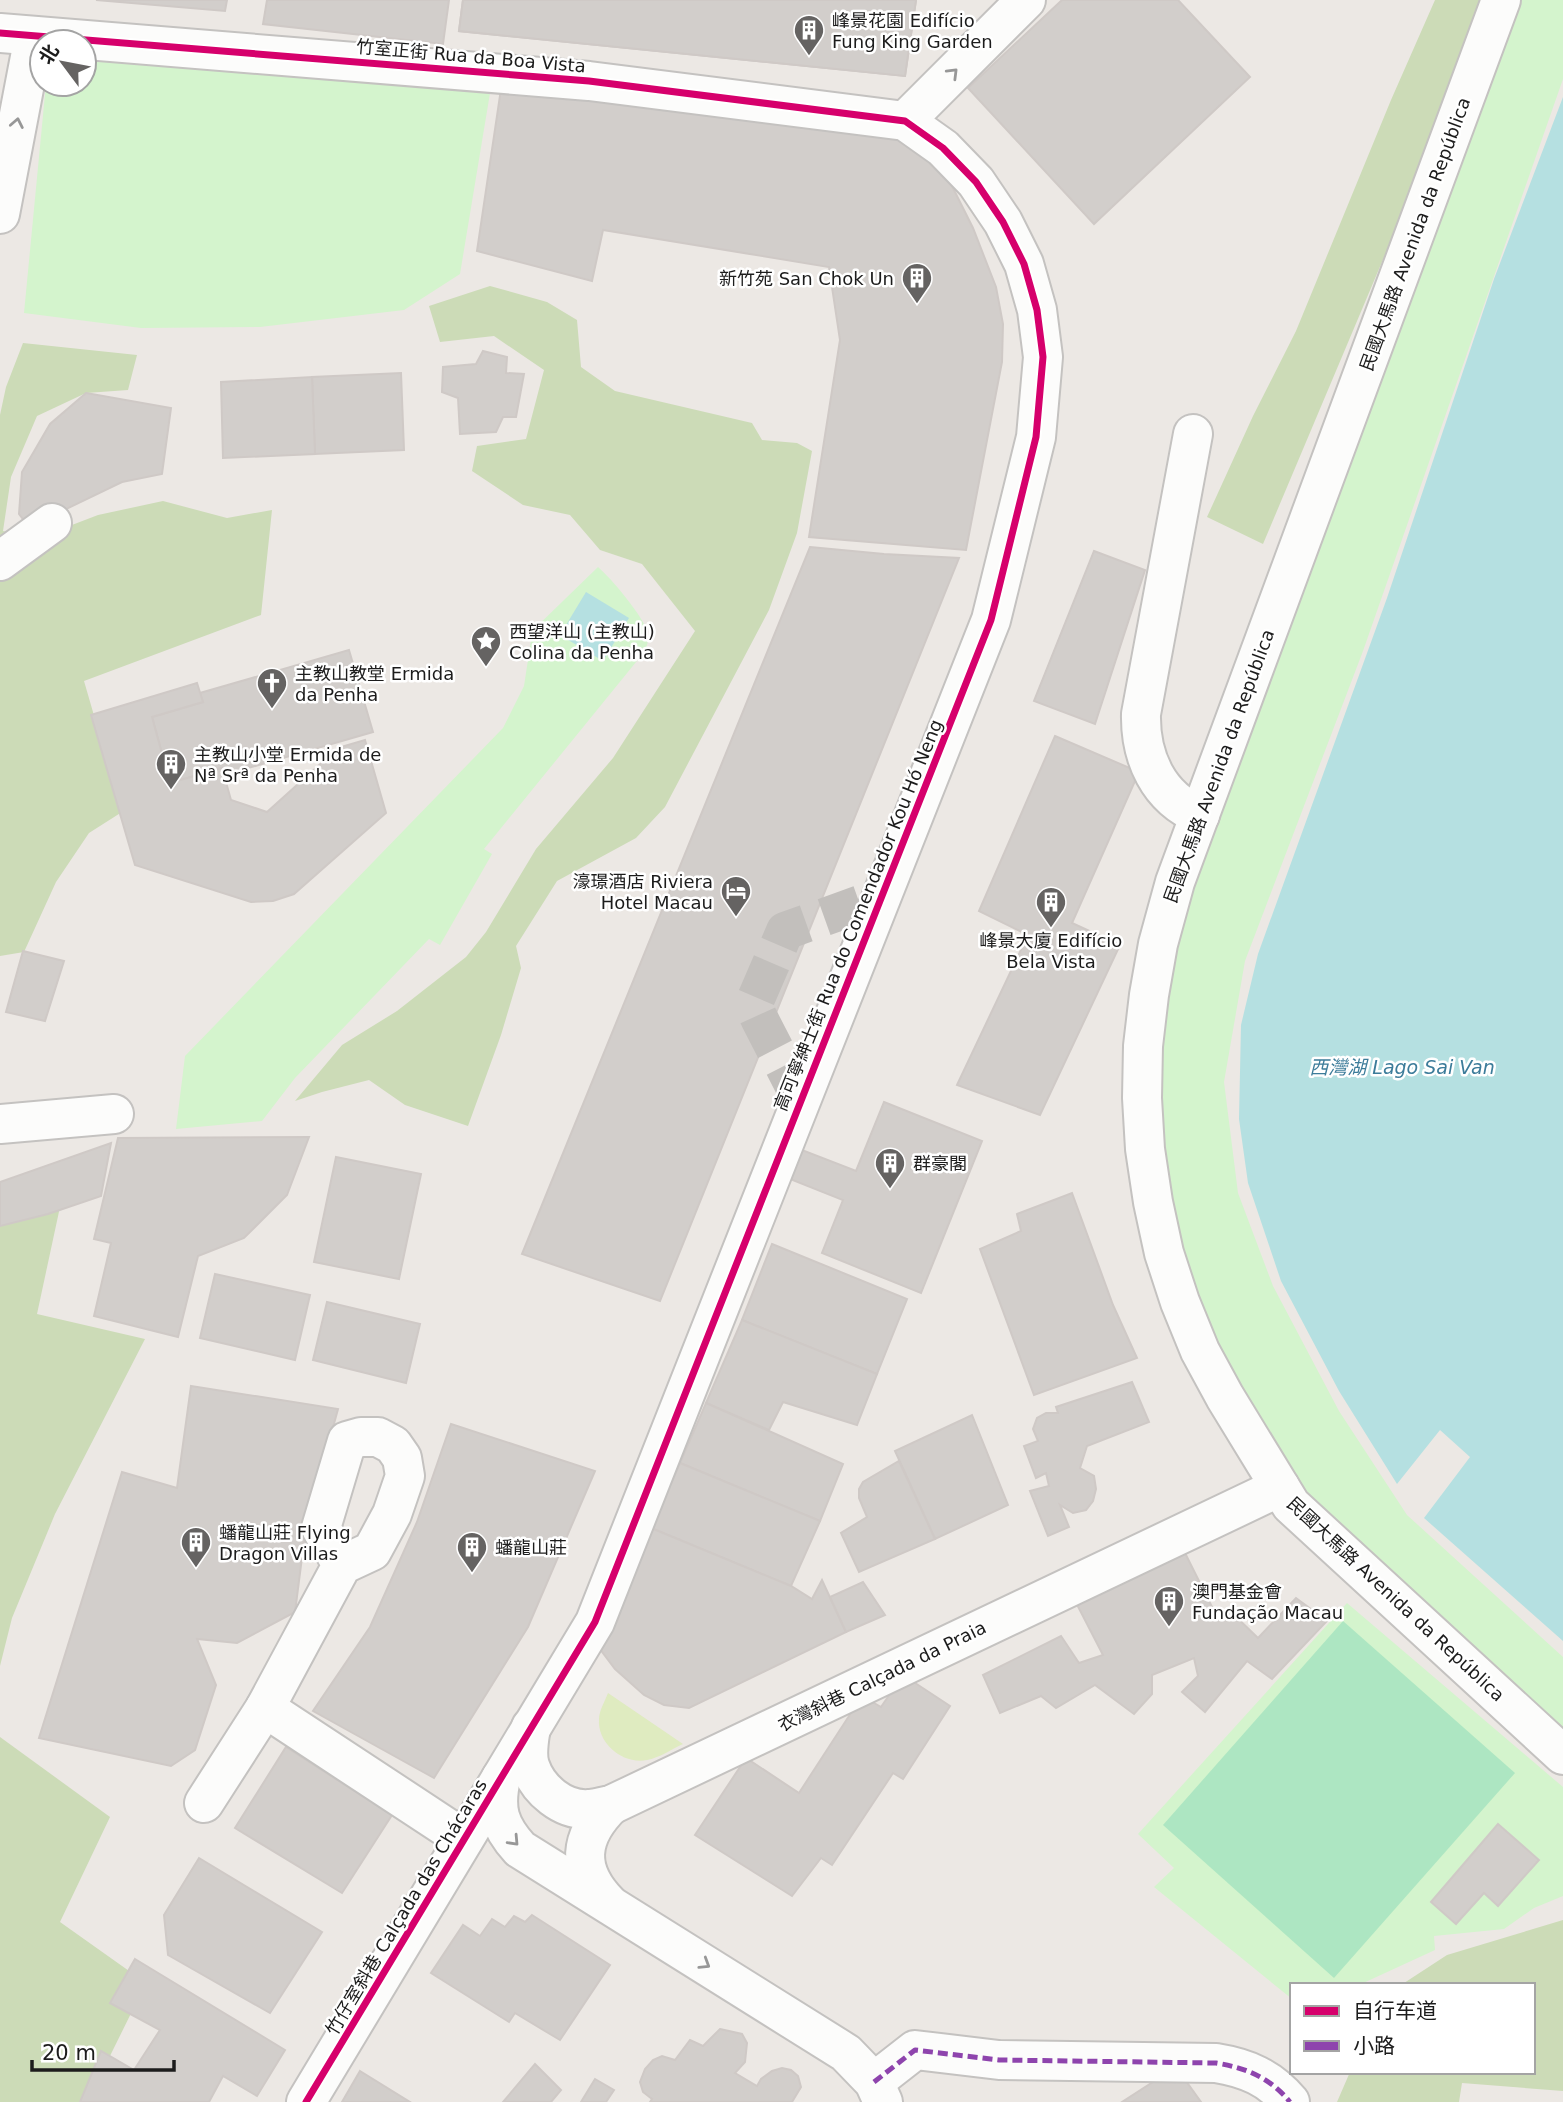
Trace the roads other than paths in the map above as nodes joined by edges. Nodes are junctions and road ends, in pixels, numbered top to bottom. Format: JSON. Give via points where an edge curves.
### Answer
{"nodes":[{"id":1,"x":1026,"y":0,"type":"edge"},
{"id":2,"x":1501,"y":0,"type":"edge"},
{"id":3,"x":0,"y":2,"type":"edge"},
{"id":4,"x":17,"y":35,"type":"edge"},
{"id":5,"x":905,"y":121,"type":"junction"},
{"id":6,"x":0,"y":214,"type":"edge"},
{"id":7,"x":1193,"y":434,"type":"dead end"},
{"id":8,"x":52,"y":523,"type":"dead end"},
{"id":9,"x":0,"y":561,"type":"edge"},
{"id":10,"x":1200,"y":815,"type":"junction"},
{"id":11,"x":114,"y":1114,"type":"dead end"},
{"id":12,"x":0,"y":1124,"type":"edge"},
{"id":13,"x":1280,"y":1487,"type":"junction"},
{"id":14,"x":342,"y":1566,"type":"dead end"},
{"id":15,"x":265,"y":1708,"type":"junction"},
{"id":16,"x":531,"y":1727,"type":"junction"},
{"id":17,"x":1563,"y":1755,"type":"edge"},
{"id":18,"x":204,"y":1804,"type":"dead end"},
{"id":19,"x":611,"y":1805,"type":"junction"},
{"id":20,"x":568,"y":1806,"type":"junction"},
{"id":21,"x":485,"y":1811,"type":"junction"},
{"id":22,"x":611,"y":1906,"type":"junction"},
{"id":23,"x":878,"y":2092,"type":"edge"},
{"id":24,"x":306,"y":2102,"type":"edge"},
{"id":25,"x":1290,"y":2102,"type":"edge"}],
"edges":[{"from":5,"to":1,"type":"street","one_way":true},
{"from":2,"to":10,"type":"street","name":"民國大馬路 Avenida da República"},
{"from":3,"to":4,"type":"street","via":[[14,18]]},
{"from":4,"to":5,"type":"street","name":"竹室正街 Rua da Boa Vista","via":[[589,81]]},
{"from":6,"to":4,"type":"street","one_way":true},
{"from":5,"to":16,"type":"street","name":"高可寧紳士街 Rua do Comendador Kou Hó Neng","via":[[943,148],[976,182],[1024,264],[1037,310],[1043,357],[1036,437],[982,645],[595,1622]]},
{"from":7,"to":10,"type":"street","via":[[1141,731],[1156,778],[1178,803]]},
{"from":8,"to":9,"type":"street"},
{"from":10,"to":13,"type":"street","name":"民國大馬路 Avenida da República","via":[[1175,882],[1149,995],[1143,1046],[1145,1149],[1164,1253],[1180,1302],[1200,1351]]},
{"from":11,"to":12,"type":"street"},
{"from":13,"to":17,"type":"street","name":"民國大馬路 Avenida da República","via":[[1291,1505]]},
{"from":13,"to":19,"type":"street","name":"衣灣斜巷 Calçada da Praia"},
{"from":14,"to":15,"type":"street"},
{"from":15,"to":18,"type":"street"},
{"from":15,"to":21,"type":"street"},
{"from":16,"to":20,"type":"street","via":[[530,1765],[538,1783]]},
{"from":16,"to":21,"type":"street","name":"竹仔室斜巷 Calçada das Chácaras"},
{"from":19,"to":20,"type":"street","name":"衣灣斜巷 Calçada da Praia","via":[[587,1810]]},
{"from":19,"to":22,"type":"street","via":[[587,1838],[585,1857],[588,1876]]},
{"from":20,"to":21,"type":"street","name":"衣灣斜巷 Calçada da Praia","via":[[511,1800]]},
{"from":21,"to":22,"type":"street","one_way":true,"via":[[499,1817],[520,1849]]},
{"from":21,"to":24,"type":"street","name":"竹仔室斜巷 Calçada das Chácaras"},
{"from":22,"to":23,"type":"street","one_way":true,"via":[[846,2053]]},
{"from":23,"to":25,"type":"street","via":[[915,2050],[999,2060],[1216,2063],[1261,2076]]}]}
